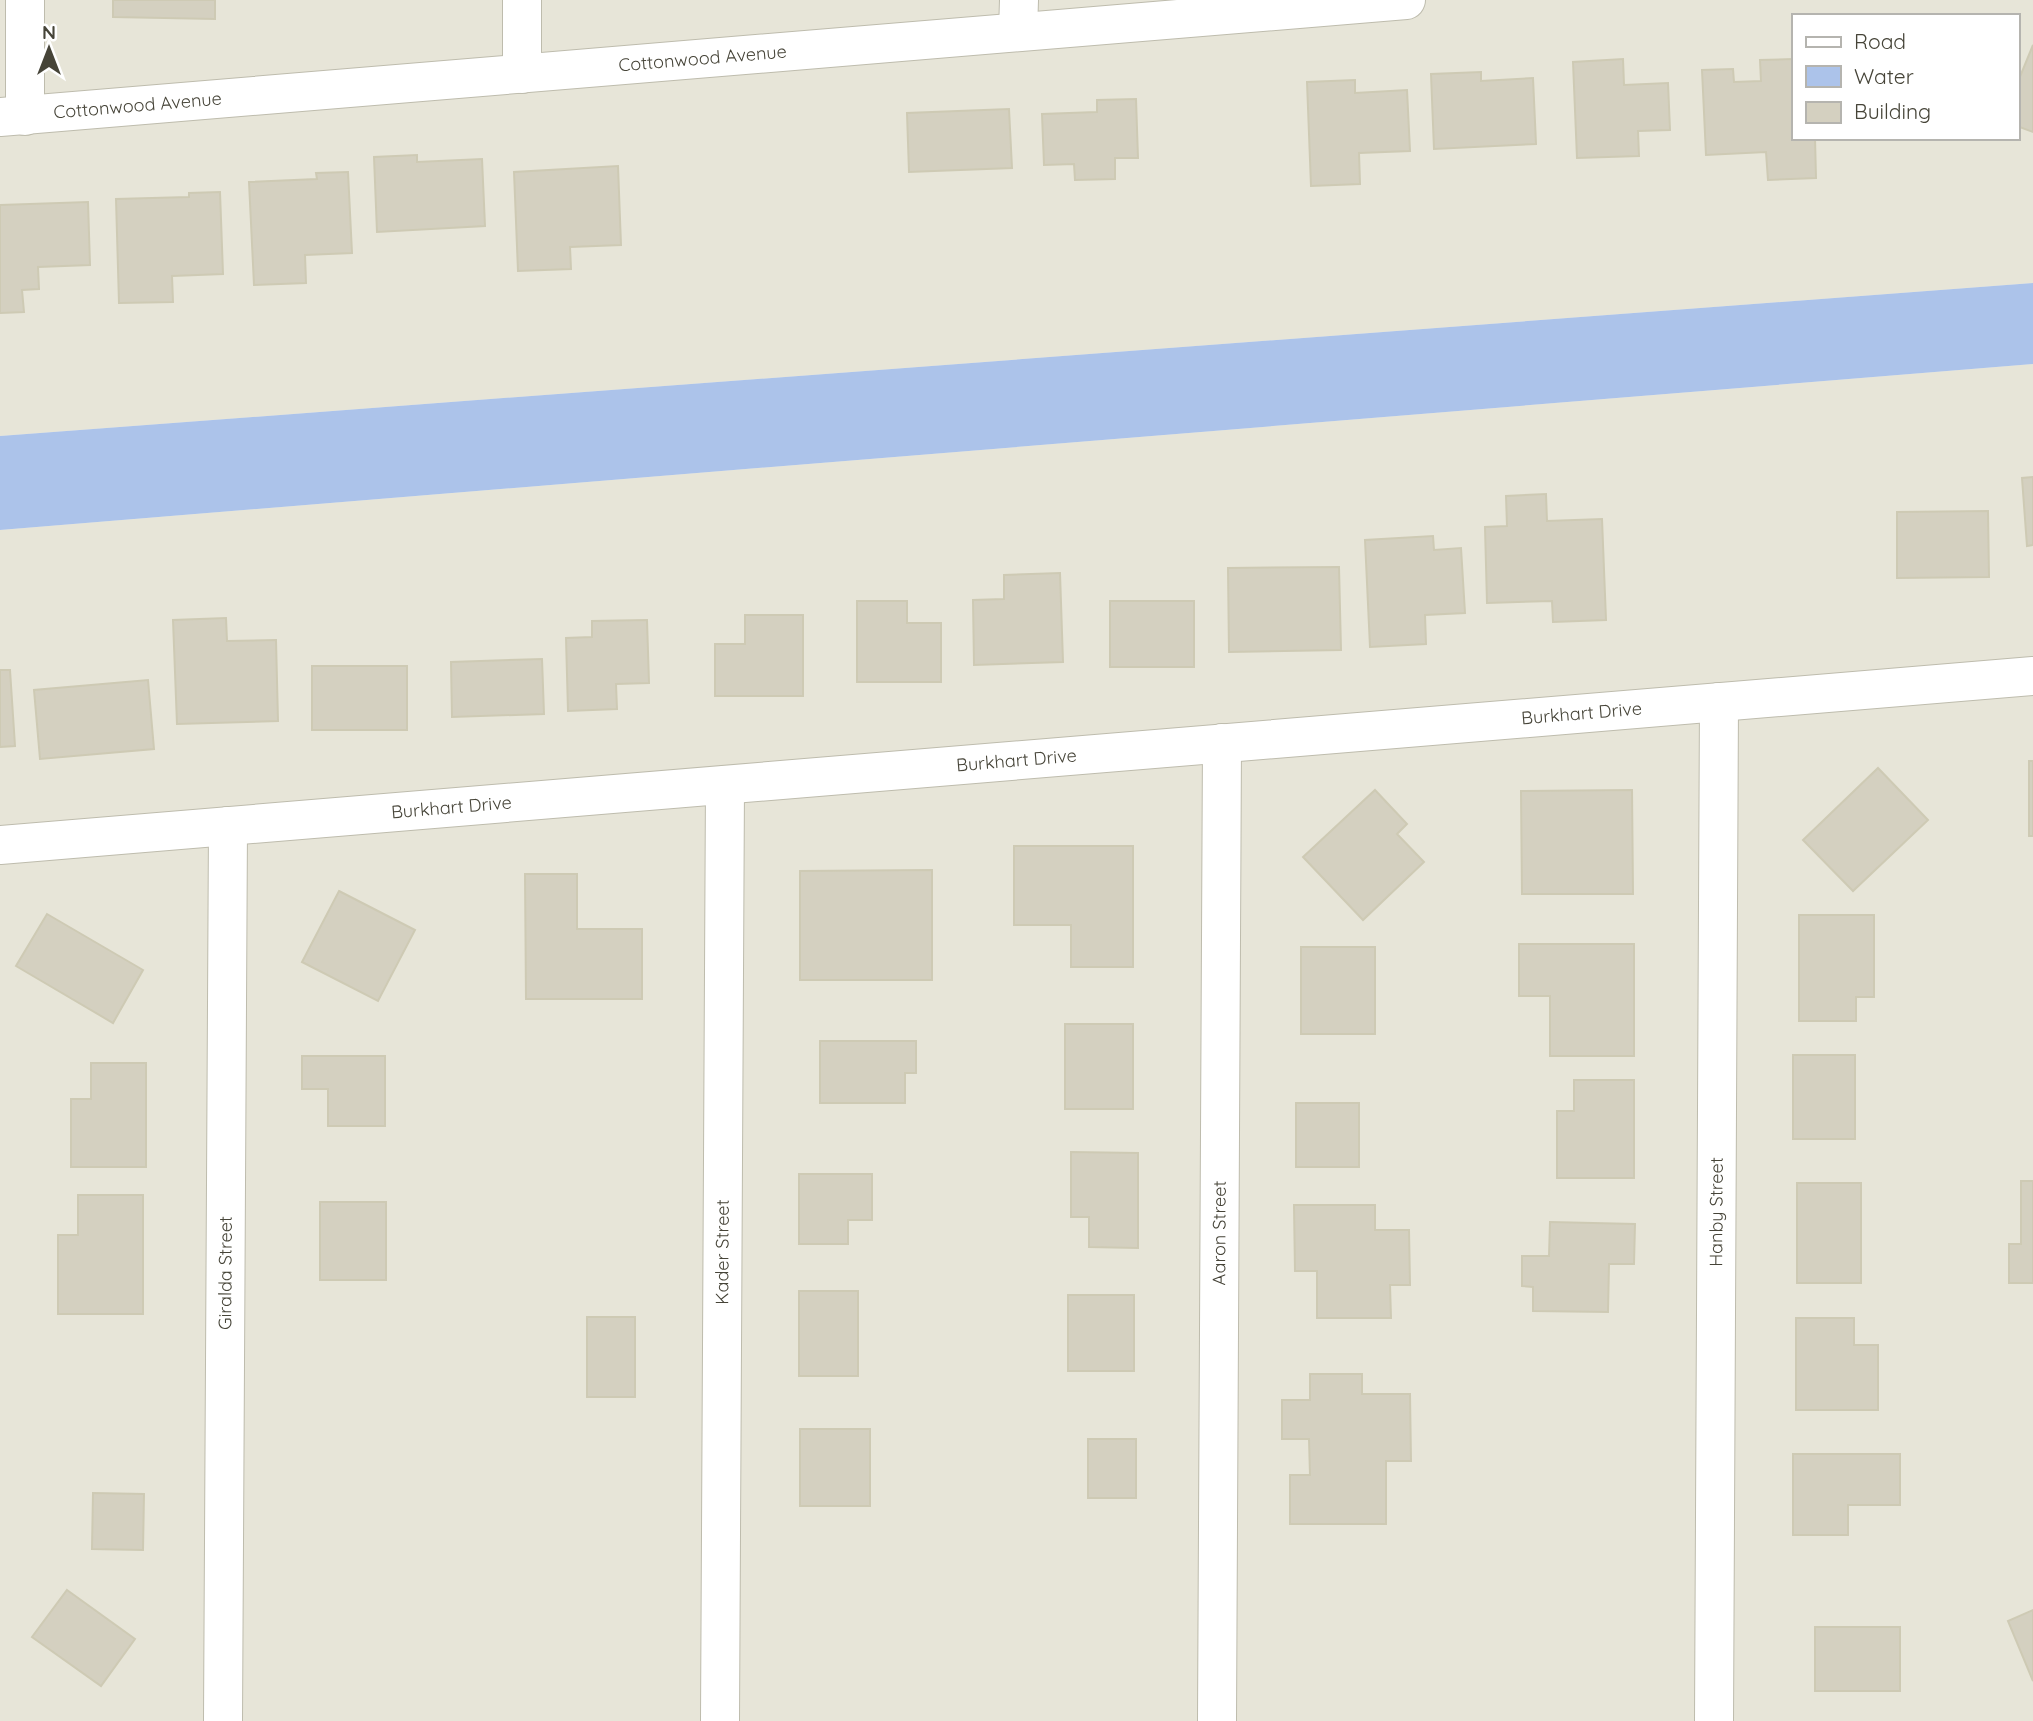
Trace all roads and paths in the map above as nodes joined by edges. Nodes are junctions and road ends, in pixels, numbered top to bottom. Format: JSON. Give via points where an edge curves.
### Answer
{"nodes":[{"id":1,"x":25,"y":0,"type":"edge"},
{"id":2,"x":522,"y":0,"type":"edge"},
{"id":3,"x":1406,"y":0,"type":"edge"},
{"id":4,"x":1019,"y":16,"type":"edge"},
{"id":5,"x":522,"y":74,"type":"junction"},
{"id":6,"x":12,"y":116,"type":"edge"},
{"id":7,"x":2033,"y":676,"type":"edge"},
{"id":8,"x":1719,"y":702,"type":"junction"},
{"id":9,"x":1222,"y":743,"type":"junction"},
{"id":10,"x":725,"y":785,"type":"junction"},
{"id":11,"x":228,"y":826,"type":"junction"},
{"id":12,"x":0,"y":845,"type":"edge"},
{"id":13,"x":223,"y":1721,"type":"edge"},
{"id":14,"x":720,"y":1721,"type":"edge"},
{"id":15,"x":1217,"y":1721,"type":"edge"},
{"id":16,"x":1714,"y":1721,"type":"edge"}],
"edges":[{"from":1,"to":6,"type":"street"},
{"from":2,"to":5,"type":"street"},
{"from":3,"to":4,"type":"street","name":"Cottonwood Avenue"},
{"from":4,"to":5,"type":"street","name":"Cottonwood Avenue"},
{"from":5,"to":6,"type":"street","name":"Cottonwood Avenue"},
{"from":7,"to":8,"type":"street","name":"Burkhart Drive"},
{"from":8,"to":9,"type":"street","name":"Burkhart Drive"},
{"from":8,"to":16,"type":"street","name":"Hanby Street"},
{"from":9,"to":10,"type":"street","name":"Burkhart Drive"},
{"from":9,"to":15,"type":"street","name":"Aaron Street"},
{"from":10,"to":11,"type":"street","name":"Burkhart Drive"},
{"from":10,"to":14,"type":"street","name":"Kader Street"},
{"from":11,"to":12,"type":"street","name":"Burkhart Drive"},
{"from":11,"to":13,"type":"street","name":"Giralda Street"}]}
